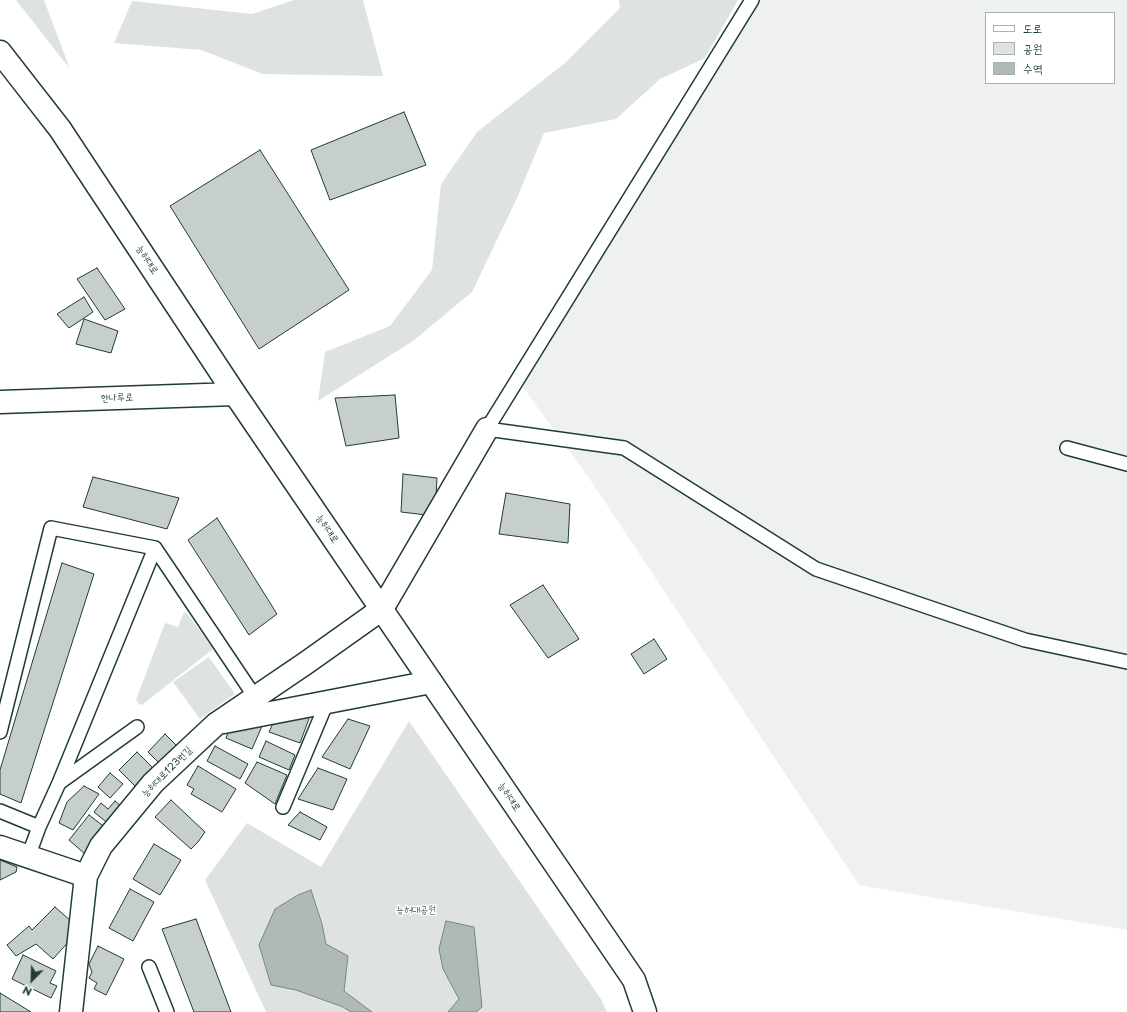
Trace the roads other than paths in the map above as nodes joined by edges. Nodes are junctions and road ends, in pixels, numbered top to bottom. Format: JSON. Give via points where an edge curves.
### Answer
{"nodes":[{"id":1,"x":752,"y":0,"type":"edge"},
{"id":2,"x":0,"y":52,"type":"edge"},
{"id":3,"x":235,"y":394,"type":"junction"},
{"id":4,"x":0,"y":402,"type":"edge"},
{"id":5,"x":487,"y":429,"type":"junction"},
{"id":6,"x":1067,"y":448,"type":"dead end"},
{"id":7,"x":1127,"y":464,"type":"edge"},
{"id":8,"x":155,"y":548,"type":"junction"},
{"id":9,"x":382,"y":609,"type":"junction"},
{"id":10,"x":1127,"y":662,"type":"edge"},
{"id":11,"x":431,"y":682,"type":"junction"},
{"id":12,"x":255,"y":697,"type":"junction"},
{"id":13,"x":327,"y":702,"type":"junction"},
{"id":14,"x":216,"y":724,"type":"junction"},
{"id":15,"x":137,"y":727,"type":"dead end"},
{"id":16,"x":0,"y":732,"type":"edge"},
{"id":17,"x":59,"y":783,"type":"junction"},
{"id":18,"x":283,"y":807,"type":"dead end"},
{"id":19,"x":0,"y":811,"type":"edge"},
{"id":20,"x":39,"y":827,"type":"junction"},
{"id":21,"x":0,"y":847,"type":"edge"},
{"id":22,"x":28,"y":857,"type":"junction"},
{"id":23,"x":86,"y":876,"type":"junction"},
{"id":24,"x":149,"y":968,"type":"dead end"},
{"id":25,"x":71,"y":1012,"type":"edge"},
{"id":26,"x":167,"y":1012,"type":"edge"},
{"id":27,"x":645,"y":1012,"type":"edge"}],
"edges":[{"from":1,"to":5,"type":"lane"},
{"from":2,"to":3,"type":"street","name":"능허대로","via":[[60,128]]},
{"from":3,"to":4,"type":"street","name":"한나루로"},
{"from":3,"to":9,"type":"street","name":"능허대로"},
{"from":5,"to":9,"type":"street"},
{"from":5,"to":10,"type":"lane","via":[[624,448],[816,569],[1025,640]]},
{"from":6,"to":7,"type":"lane"},
{"from":8,"to":12,"type":"lane"},
{"from":8,"to":16,"type":"lane","via":[[51,528]]},
{"from":8,"to":17,"type":"lane"},
{"from":9,"to":11,"type":"street","name":"능허대로"},
{"from":9,"to":12,"type":"street","name":"능허대로123번길"},
{"from":11,"to":13,"type":"street"},
{"from":11,"to":27,"type":"street","name":"능허대로","via":[[634,980]]},
{"from":12,"to":14,"type":"street","name":"능허대로123번길"},
{"from":13,"to":14,"type":"street"},
{"from":13,"to":18,"type":"lane"},
{"from":14,"to":23,"type":"street","name":"능허대로123번길","via":[[153,783],[101,846]]},
{"from":15,"to":17,"type":"lane"},
{"from":17,"to":20,"type":"lane"},
{"from":19,"to":20,"type":"lane"},
{"from":20,"to":22,"type":"lane"},
{"from":21,"to":22,"type":"street"},
{"from":22,"to":23,"type":"street"},
{"from":23,"to":25,"type":"street","name":"능허대로123번길"},
{"from":24,"to":26,"type":"lane"}]}
